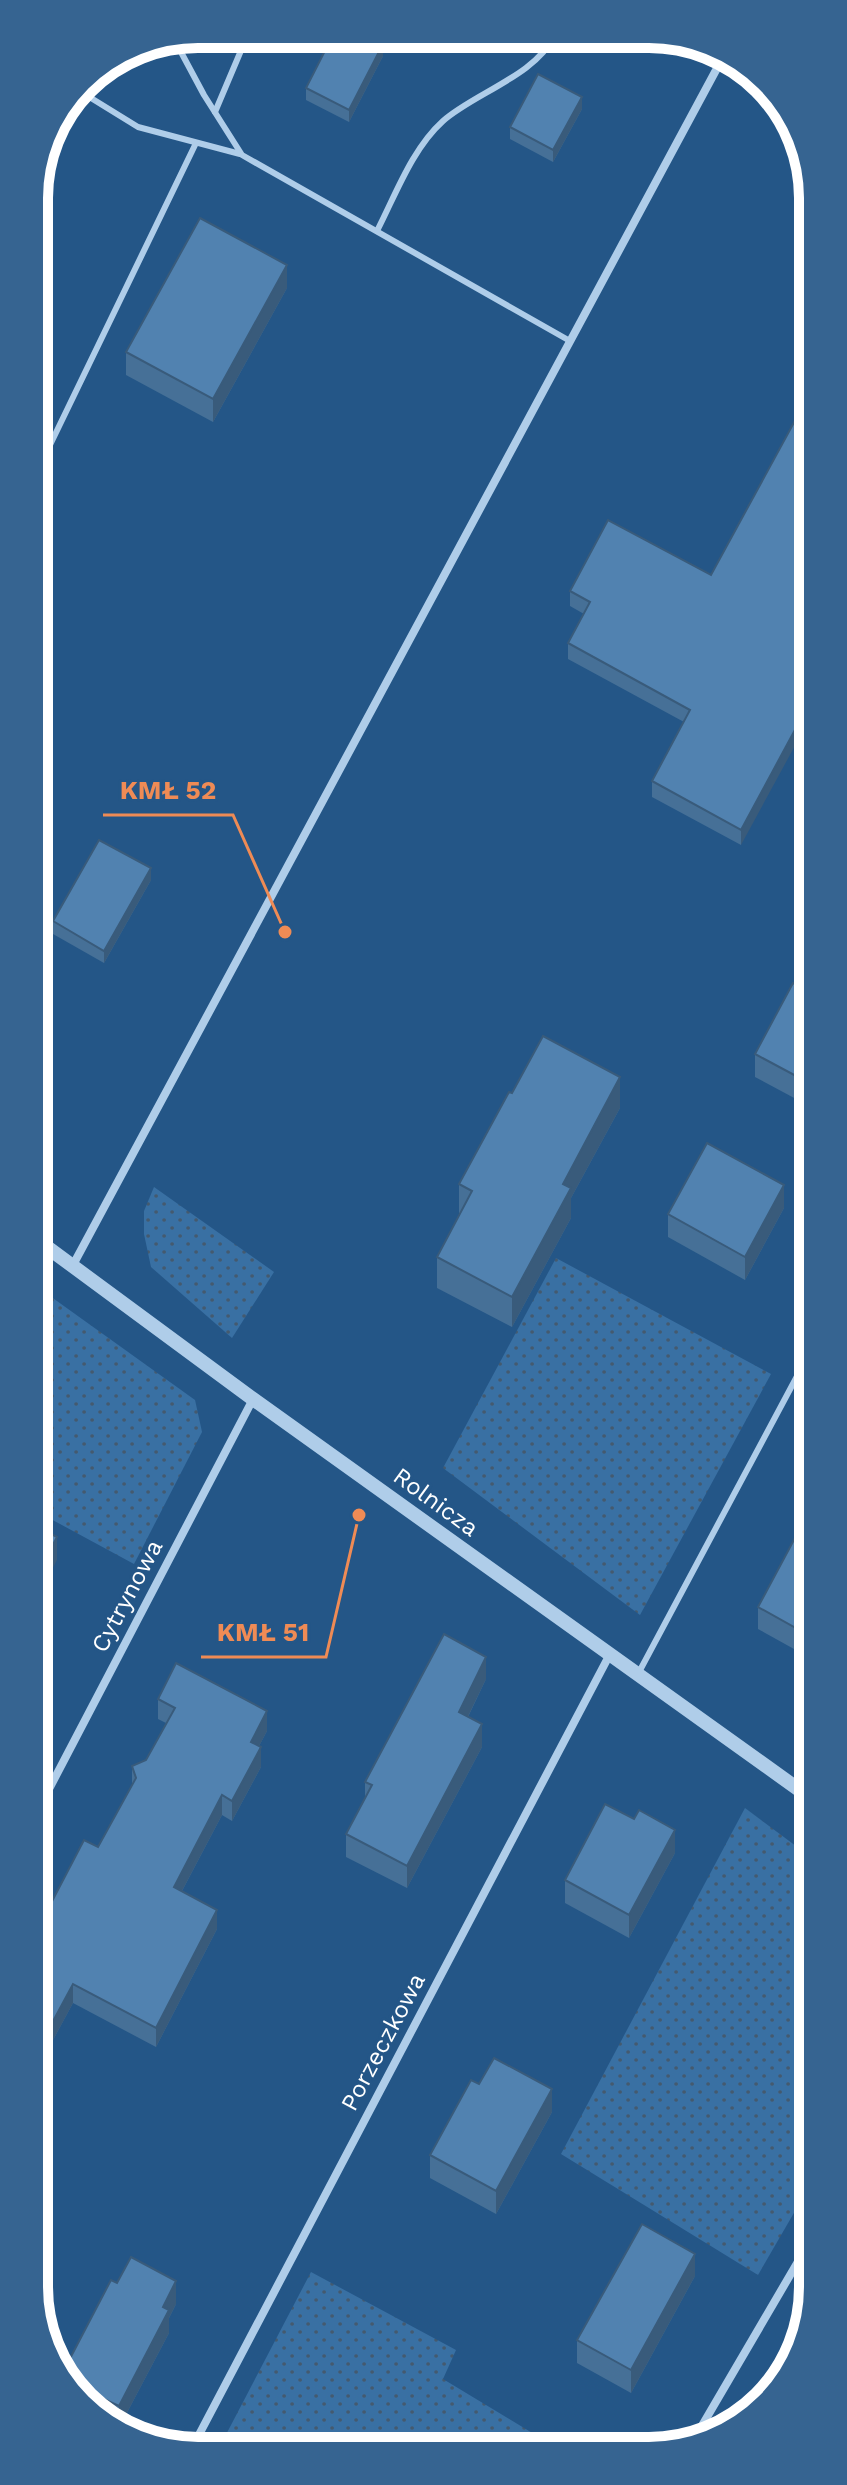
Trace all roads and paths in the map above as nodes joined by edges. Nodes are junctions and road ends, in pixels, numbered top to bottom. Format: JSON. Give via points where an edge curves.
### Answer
{"nodes":[{"id":1,"x":242,"y":48,"type":"edge"},
{"id":2,"x":545,"y":48,"type":"edge"},
{"id":3,"x":180,"y":49,"type":"edge"},
{"id":4,"x":719,"y":65,"type":"edge"},
{"id":5,"x":88,"y":96,"type":"edge"},
{"id":6,"x":215,"y":112,"type":"junction"},
{"id":7,"x":196,"y":143,"type":"junction"},
{"id":8,"x":242,"y":155,"type":"junction"},
{"id":9,"x":377,"y":231,"type":"junction"},
{"id":10,"x":570,"y":341,"type":"junction"},
{"id":11,"x":48,"y":449,"type":"edge"},
{"id":12,"x":48,"y":1247,"type":"edge"},
{"id":13,"x":73,"y":1265,"type":"junction"},
{"id":14,"x":799,"y":1372,"type":"edge"},
{"id":15,"x":253,"y":1399,"type":"junction"},
{"id":16,"x":610,"y":1654,"type":"junction"},
{"id":17,"x":638,"y":1674,"type":"junction"},
{"id":18,"x":799,"y":1790,"type":"edge"},
{"id":19,"x":48,"y":1791,"type":"edge"},
{"id":20,"x":799,"y":2260,"type":"edge"},
{"id":21,"x":701,"y":2428,"type":"edge"},
{"id":22,"x":198,"y":2437,"type":"edge"}],
"edges":[{"from":1,"to":6,"type":"lane"},
{"from":2,"to":9,"type":"lane","via":[[524,70],[443,120],[418,150]]},
{"from":3,"to":6,"type":"lane"},
{"from":4,"to":10,"type":"street"},
{"from":5,"to":7,"type":"lane","via":[[138,127]]},
{"from":6,"to":8,"type":"lane"},
{"from":7,"to":8,"type":"lane"},
{"from":7,"to":11,"type":"lane"},
{"from":8,"to":9,"type":"lane"},
{"from":9,"to":10,"type":"lane"},
{"from":10,"to":13,"type":"street"},
{"from":12,"to":13,"type":"street","name":"Rolnicza"},
{"from":13,"to":15,"type":"street","name":"Rolnicza"},
{"from":14,"to":17,"type":"lane"},
{"from":15,"to":16,"type":"street","name":"Rolnicza"},
{"from":15,"to":19,"type":"street","name":"Cytrynowa"},
{"from":16,"to":17,"type":"street","name":"Rolnicza"},
{"from":16,"to":22,"type":"street","name":"Porzeczkowa"},
{"from":17,"to":18,"type":"street","name":"Rolnicza"},
{"from":20,"to":21,"type":"street"}]}
